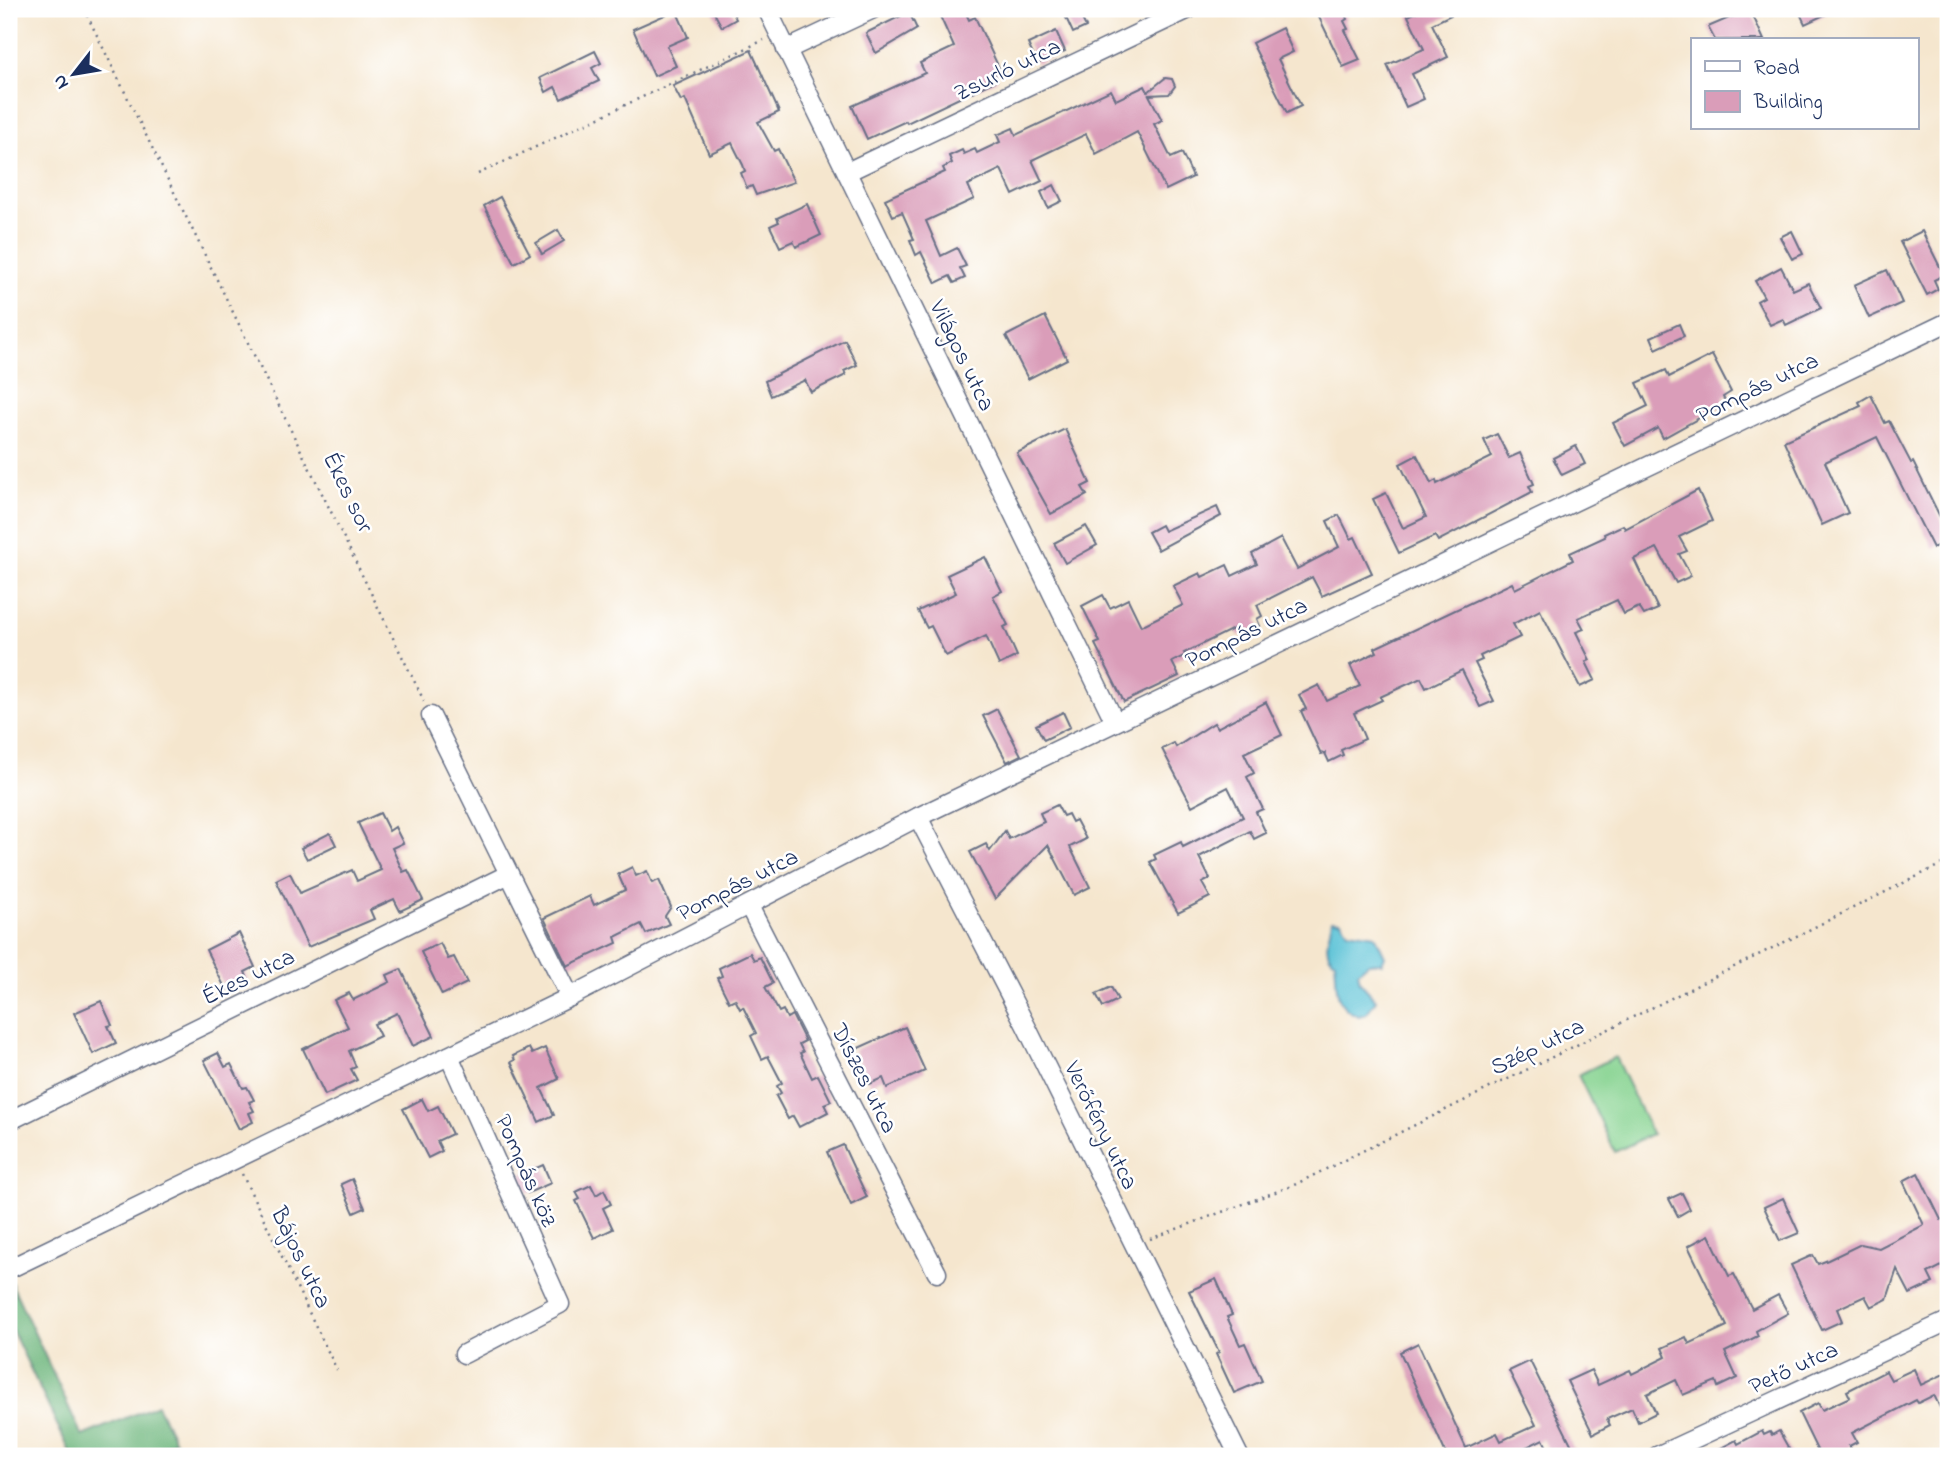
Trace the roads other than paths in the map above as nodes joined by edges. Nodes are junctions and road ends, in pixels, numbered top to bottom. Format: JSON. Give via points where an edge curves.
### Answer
{"nodes":[{"id":1,"x":767,"y":9,"type":"edge"},
{"id":2,"x":873,"y":9,"type":"edge"},
{"id":3,"x":1189,"y":9,"type":"edge"},
{"id":4,"x":786,"y":50,"type":"junction"},
{"id":5,"x":847,"y":172,"type":"junction"},
{"id":6,"x":1948,"y":322,"type":"edge"},
{"id":7,"x":431,"y":716,"type":"road end"},
{"id":8,"x":1115,"y":722,"type":"junction"},
{"id":9,"x":918,"y":817,"type":"junction"},
{"id":10,"x":509,"y":874,"type":"junction"},
{"id":11,"x":749,"y":906,"type":"junction"},
{"id":12,"x":570,"y":997,"type":"junction"},
{"id":13,"x":449,"y":1056,"type":"junction"},
{"id":14,"x":9,"y":1121,"type":"edge"},
{"id":15,"x":13,"y":1268,"type":"dead end"},
{"id":16,"x":937,"y":1273,"type":"dead end"},
{"id":17,"x":1948,"y":1321,"type":"edge"},
{"id":18,"x":464,"y":1354,"type":"dead end"},
{"id":19,"x":1239,"y":1456,"type":"edge"},
{"id":20,"x":1657,"y":1456,"type":"edge"}],
"edges":[{"from":1,"to":4,"type":"street","name":"Világos utca"},
{"from":2,"to":4,"type":"street"},
{"from":3,"to":5,"type":"street","name":"Zsurló utca"},
{"from":4,"to":5,"type":"street","name":"Világos utca"},
{"from":5,"to":8,"type":"street","name":"Világos utca"},
{"from":6,"to":8,"type":"street","name":"Pompás utca"},
{"from":7,"to":10,"type":"street"},
{"from":8,"to":9,"type":"street","name":"Pompás utca"},
{"from":9,"to":11,"type":"street","name":"Pompás utca"},
{"from":9,"to":19,"type":"street","name":"Verőfény utca"},
{"from":10,"to":12,"type":"street"},
{"from":10,"to":14,"type":"street","name":"Ékes utca"},
{"from":11,"to":12,"type":"street","name":"Pompás utca"},
{"from":11,"to":16,"type":"street","name":"Díszes utca"},
{"from":12,"to":13,"type":"street","name":"Pompás utca"},
{"from":13,"to":15,"type":"street","name":"Pompás utca"},
{"from":13,"to":18,"type":"street","name":"Pompás köz","via":[[560,1304]]},
{"from":17,"to":20,"type":"street","name":"Pető utca"}]}
